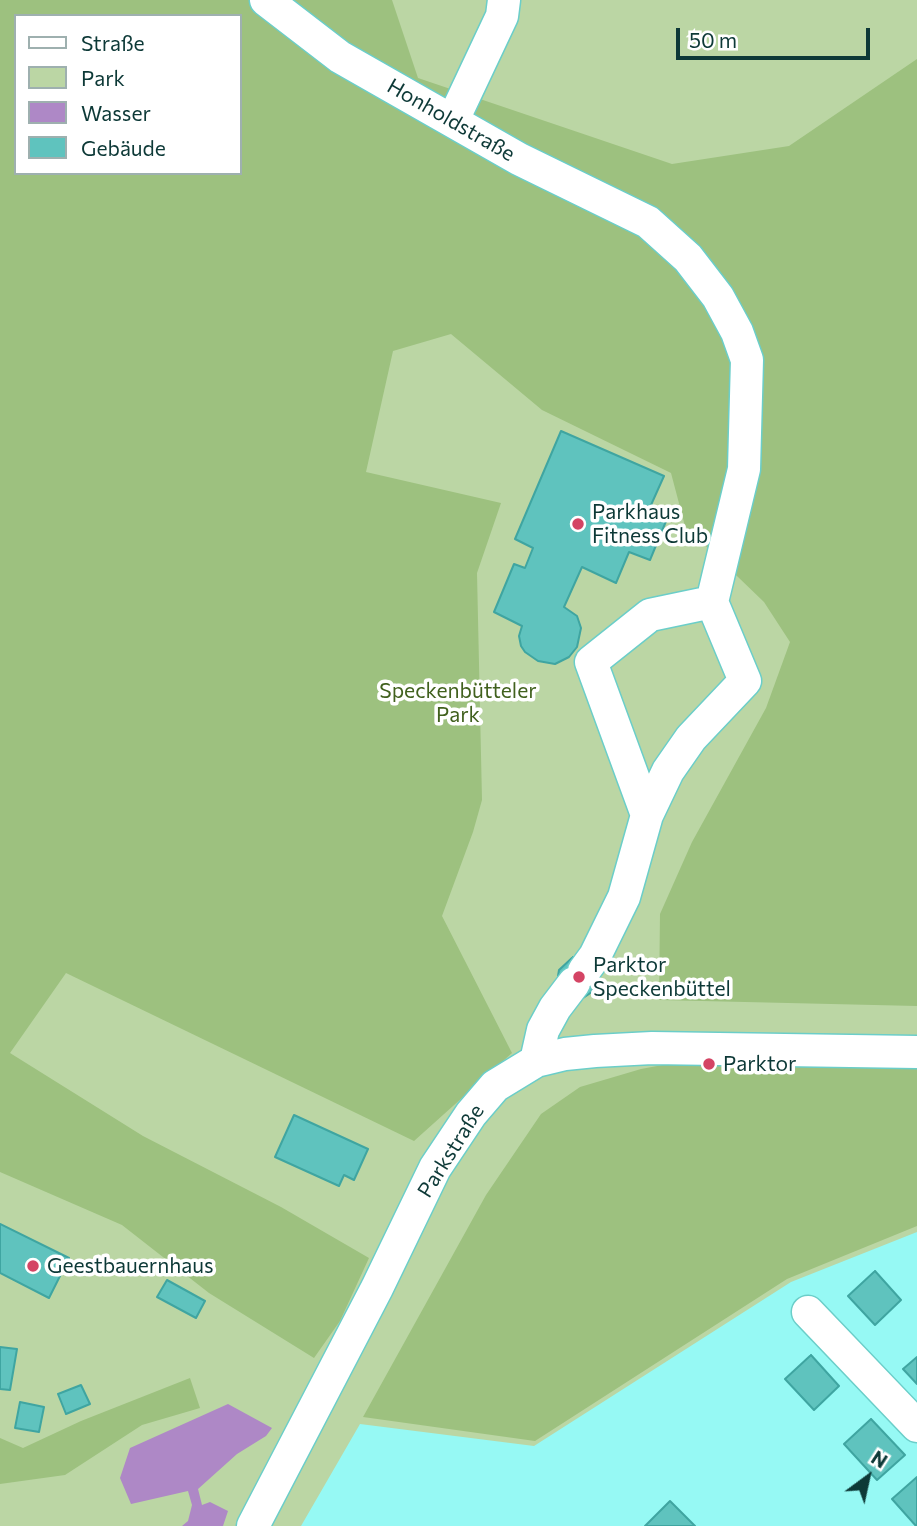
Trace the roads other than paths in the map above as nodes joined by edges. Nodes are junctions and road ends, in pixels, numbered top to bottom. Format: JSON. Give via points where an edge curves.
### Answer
{"nodes":[{"id":1,"x":266,"y":0,"type":"edge"},
{"id":2,"x":504,"y":0,"type":"edge"},
{"id":3,"x":453,"y":120,"type":"junction"},
{"id":4,"x":712,"y":602,"type":"junction"},
{"id":5,"x":647,"y":815,"type":"junction"},
{"id":6,"x":917,"y":1052,"type":"edge"},
{"id":7,"x":536,"y":1061,"type":"junction"},
{"id":8,"x":808,"y":1312,"type":"dead end"},
{"id":9,"x":917,"y":1426,"type":"edge"},
{"id":10,"x":253,"y":1526,"type":"edge"}],
"edges":[{"from":1,"to":3,"type":"street","name":"Honholdstraße","via":[[340,57]]},
{"from":2,"to":3,"type":"street","via":[[502,16]]},
{"from":3,"to":4,"type":"street","name":"Honholdstraße","via":[[519,159],[648,222],[688,258],[737,332],[747,360],[744,469]]},
{"from":4,"to":5,"type":"street","via":[[745,681],[691,738],[668,771]]},
{"from":4,"to":5,"type":"street","via":[[650,615],[591,663]]},
{"from":5,"to":7,"type":"street","via":[[624,897],[596,957],[543,1030]]},
{"from":6,"to":7,"type":"street","name":"Parkstraße","via":[[652,1048],[565,1054]]},
{"from":7,"to":10,"type":"street","name":"Parkstraße","via":[[495,1086],[435,1168]]},
{"from":8,"to":9,"type":"street"}]}
